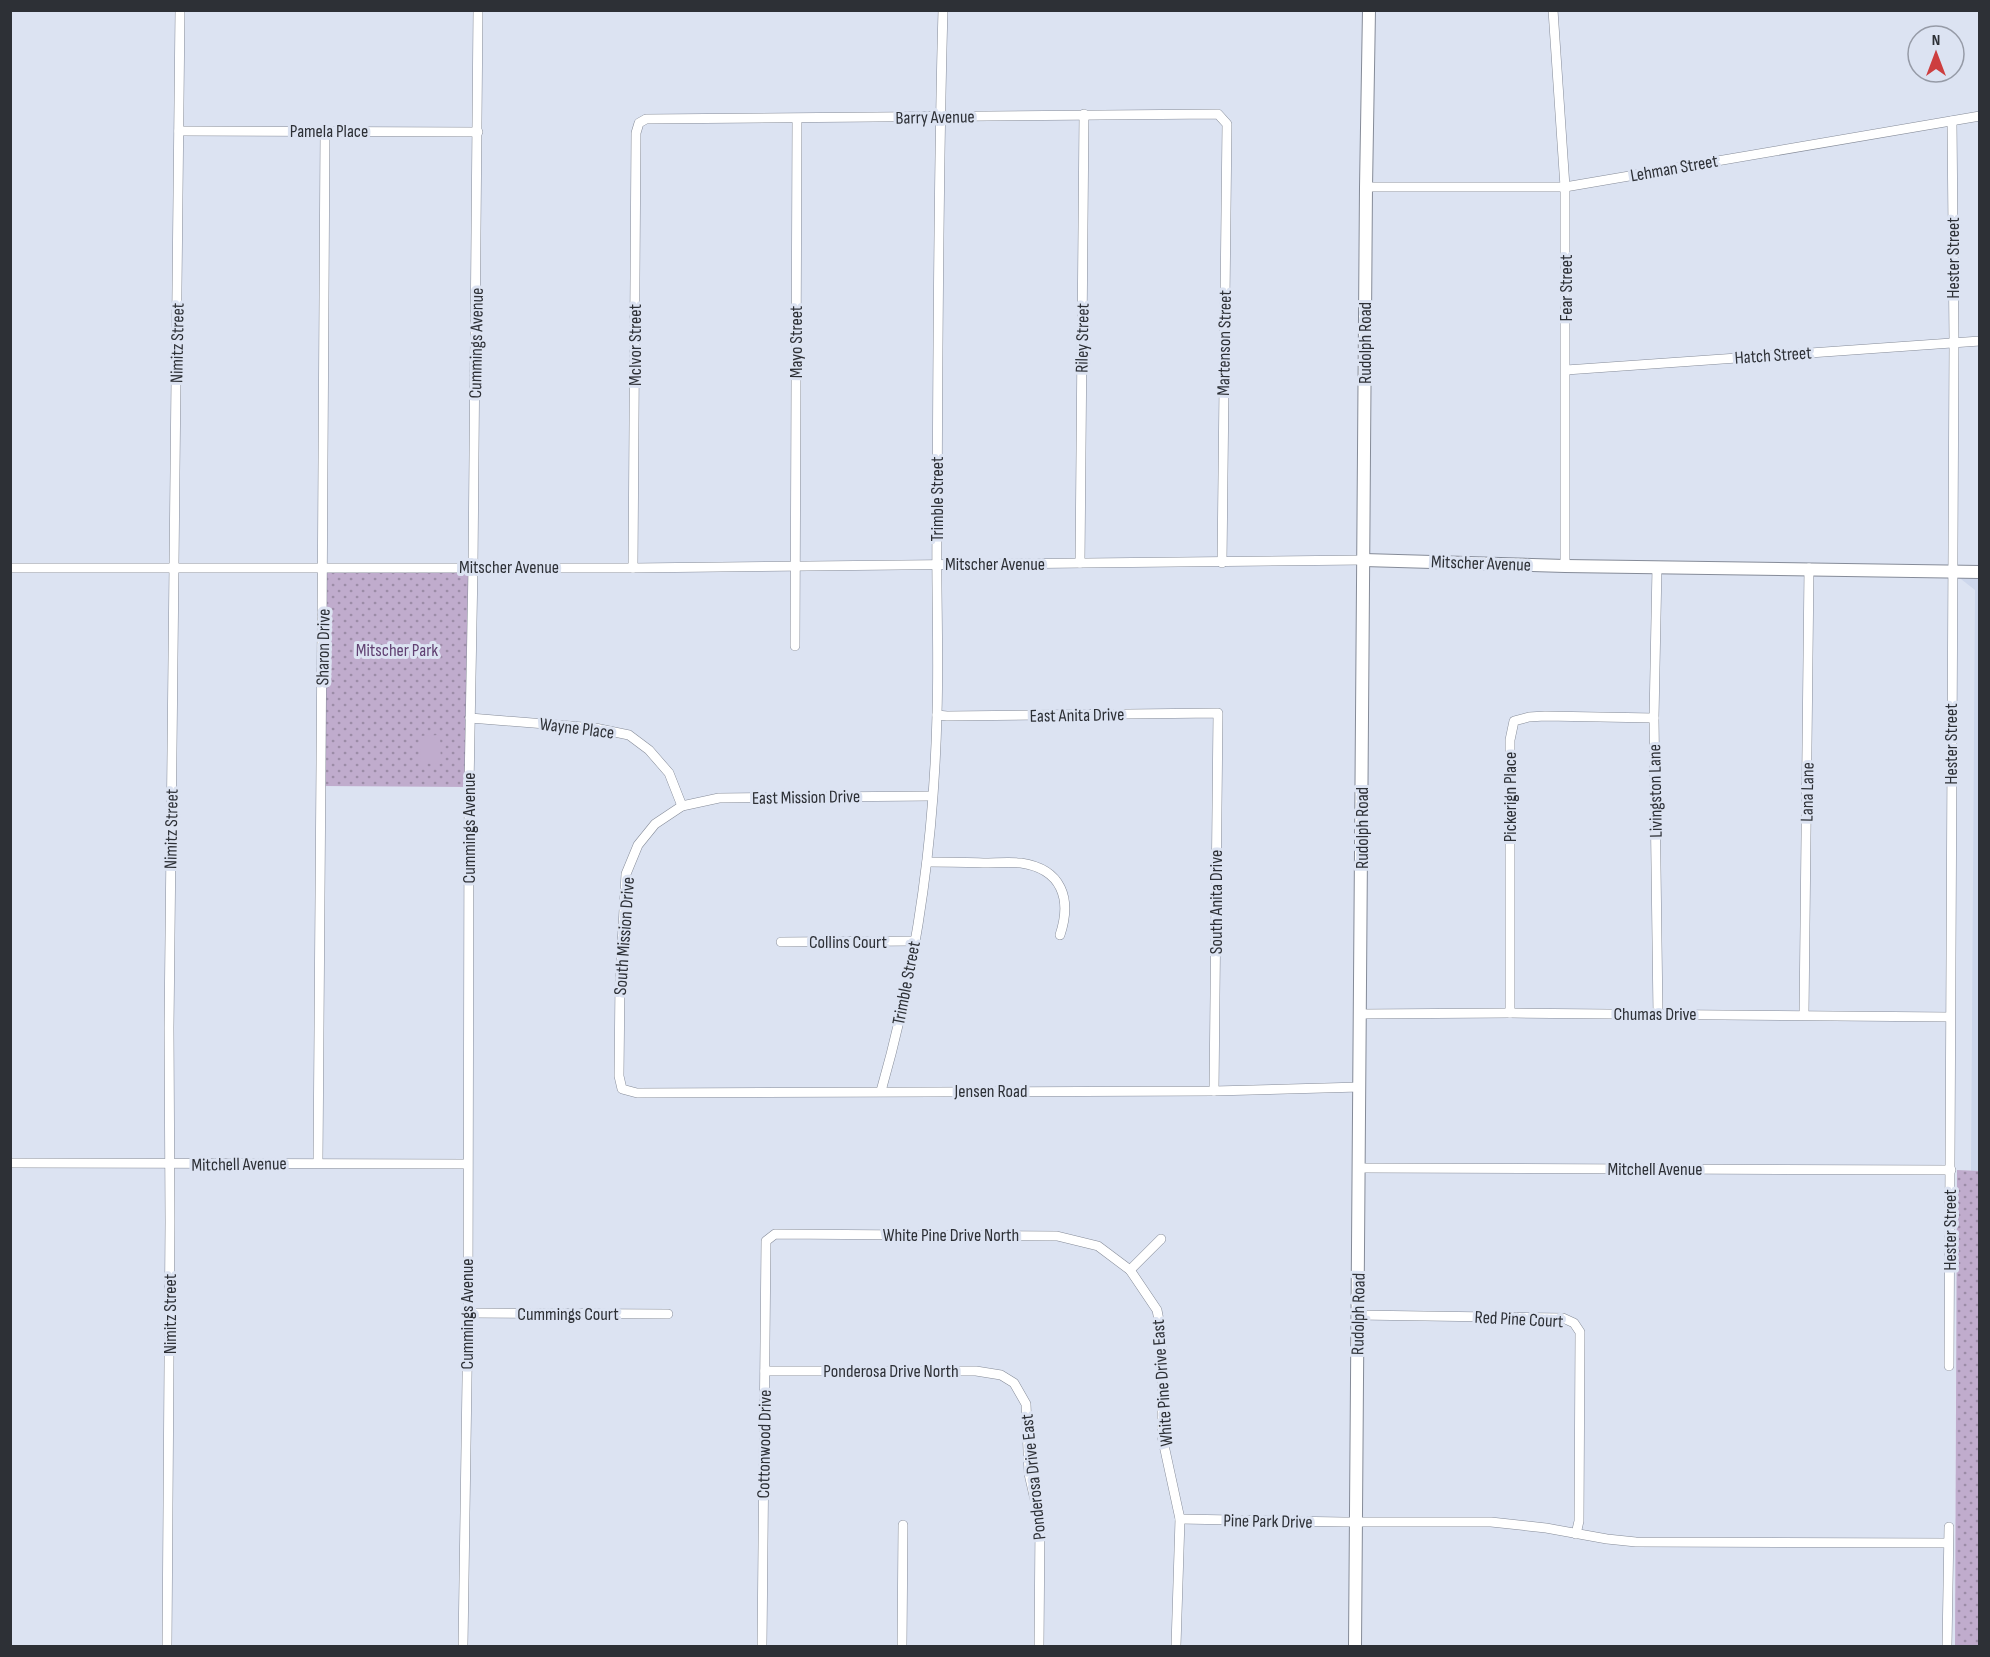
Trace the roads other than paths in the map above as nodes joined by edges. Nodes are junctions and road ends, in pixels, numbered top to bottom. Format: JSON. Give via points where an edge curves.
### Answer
{"nodes":[{"id":1,"x":180,"y":10,"type":"edge"},
{"id":2,"x":478,"y":10,"type":"edge"},
{"id":3,"x":943,"y":10,"type":"edge"},
{"id":4,"x":1369,"y":10,"type":"edge"},
{"id":5,"x":1553,"y":10,"type":"edge"},
{"id":6,"x":1084,"y":114,"type":"junction"},
{"id":7,"x":1980,"y":116,"type":"edge"},
{"id":8,"x":940,"y":117,"type":"junction"},
{"id":9,"x":797,"y":119,"type":"junction"},
{"id":10,"x":1952,"y":121,"type":"junction"},
{"id":11,"x":639,"y":123,"type":"joint"},
{"id":12,"x":1227,"y":124,"type":"joint"},
{"id":13,"x":179,"y":131,"type":"junction"},
{"id":14,"x":325,"y":132,"type":"junction"},
{"id":15,"x":478,"y":132,"type":"junction"},
{"id":16,"x":1366,"y":187,"type":"junction"},
{"id":17,"x":1565,"y":187,"type":"junction"},
{"id":18,"x":1980,"y":341,"type":"edge"},
{"id":19,"x":1953,"y":342,"type":"junction"},
{"id":20,"x":1566,"y":370,"type":"junction"},
{"id":21,"x":1364,"y":560,"type":"junction"},
{"id":22,"x":1080,"y":563,"type":"junction"},
{"id":23,"x":1222,"y":563,"type":"junction"},
{"id":24,"x":936,"y":564,"type":"junction"},
{"id":25,"x":794,"y":566,"type":"junction"},
{"id":26,"x":1565,"y":566,"type":"junction"},
{"id":27,"x":474,"y":567,"type":"junction"},
{"id":28,"x":1657,"y":567,"type":"junction"},
{"id":29,"x":10,"y":568,"type":"edge"},
{"id":30,"x":174,"y":568,"type":"junction"},
{"id":31,"x":324,"y":568,"type":"junction"},
{"id":32,"x":633,"y":568,"type":"junction"},
{"id":33,"x":1809,"y":568,"type":"junction"},
{"id":34,"x":1952,"y":572,"type":"junction"},
{"id":35,"x":1980,"y":572,"type":"edge"},
{"id":36,"x":795,"y":646,"type":"dead end"},
{"id":37,"x":1218,"y":713,"type":"joint"},
{"id":38,"x":937,"y":715,"type":"junction"},
{"id":39,"x":470,"y":718,"type":"junction"},
{"id":40,"x":1654,"y":718,"type":"junction"},
{"id":41,"x":932,"y":796,"type":"junction"},
{"id":42,"x":682,"y":806,"type":"junction"},
{"id":43,"x":927,"y":862,"type":"junction"},
{"id":44,"x":1060,"y":935,"type":"dead end"},
{"id":45,"x":915,"y":941,"type":"junction"},
{"id":46,"x":781,"y":942,"type":"dead end"},
{"id":47,"x":1510,"y":1013,"type":"junction"},
{"id":48,"x":1360,"y":1014,"type":"junction"},
{"id":49,"x":1658,"y":1015,"type":"junction"},
{"id":50,"x":1804,"y":1015,"type":"junction"},
{"id":51,"x":1950,"y":1017,"type":"junction"},
{"id":52,"x":1360,"y":1087,"type":"junction"},
{"id":53,"x":622,"y":1089,"type":"joint"},
{"id":54,"x":881,"y":1091,"type":"junction"},
{"id":55,"x":1214,"y":1091,"type":"junction"},
{"id":56,"x":318,"y":1162,"type":"junction"},
{"id":57,"x":10,"y":1163,"type":"edge"},
{"id":58,"x":467,"y":1164,"type":"junction"},
{"id":59,"x":170,"y":1165,"type":"junction"},
{"id":60,"x":1360,"y":1168,"type":"junction"},
{"id":61,"x":1951,"y":1170,"type":"junction"},
{"id":62,"x":1161,"y":1239,"type":"dead end"},
{"id":63,"x":766,"y":1241,"type":"joint"},
{"id":64,"x":1130,"y":1270,"type":"junction"},
{"id":65,"x":468,"y":1314,"type":"junction"},
{"id":66,"x":668,"y":1314,"type":"dead end"},
{"id":67,"x":1358,"y":1315,"type":"junction"},
{"id":68,"x":1949,"y":1366,"type":"dead end"},
{"id":69,"x":765,"y":1371,"type":"junction"},
{"id":70,"x":1014,"y":1383,"type":"joint"},
{"id":71,"x":1180,"y":1519,"type":"junction"},
{"id":72,"x":1357,"y":1522,"type":"junction"},
{"id":73,"x":903,"y":1525,"type":"dead end"},
{"id":74,"x":1949,"y":1527,"type":"dead end"},
{"id":75,"x":1576,"y":1534,"type":"junction"},
{"id":76,"x":1948,"y":1543,"type":"junction"},
{"id":77,"x":167,"y":1647,"type":"edge"},
{"id":78,"x":463,"y":1647,"type":"edge"},
{"id":79,"x":762,"y":1647,"type":"edge"},
{"id":80,"x":902,"y":1647,"type":"edge"},
{"id":81,"x":1039,"y":1647,"type":"edge"},
{"id":82,"x":1176,"y":1647,"type":"edge"},
{"id":83,"x":1355,"y":1647,"type":"edge"},
{"id":84,"x":1947,"y":1647,"type":"edge"}],
"edges":[{"from":1,"to":13,"type":"street","name":"Nimitz Street"},
{"from":2,"to":15,"type":"street","name":"Cummings Avenue"},
{"from":3,"to":8,"type":"street","name":"Trimble Street"},
{"from":4,"to":16,"type":"street","name":"Rudolph Road"},
{"from":5,"to":17,"type":"street","name":"Fear Street"},
{"from":6,"to":8,"type":"street","name":"Barry Avenue"},
{"from":6,"to":12,"type":"street","name":"Barry Avenue","via":[[1218,114]]},
{"from":6,"to":22,"type":"street","name":"Riley Street"},
{"from":7,"to":10,"type":"street","name":"Lehman Street"},
{"from":8,"to":9,"type":"street","name":"Barry Avenue"},
{"from":8,"to":24,"type":"street","name":"Trimble Street"},
{"from":9,"to":11,"type":"street","name":"Barry Avenue","via":[[646,119]]},
{"from":9,"to":25,"type":"street","name":"Mayo Street"},
{"from":10,"to":17,"type":"street","name":"Lehman Street"},
{"from":10,"to":19,"type":"street","name":"Hester Street"},
{"from":11,"to":32,"type":"street","name":"McIvor Street"},
{"from":12,"to":23,"type":"street","name":"Martenson Street"},
{"from":13,"to":14,"type":"street","name":"Pamela Place"},
{"from":13,"to":30,"type":"street","name":"Nimitz Street"},
{"from":14,"to":15,"type":"street","name":"Pamela Place"},
{"from":14,"to":31,"type":"street","name":"Sharon Drive"},
{"from":15,"to":27,"type":"street","name":"Cummings Avenue"},
{"from":16,"to":17,"type":"street","name":"Lehman Street"},
{"from":16,"to":21,"type":"street","name":"Rudolph Road"},
{"from":17,"to":20,"type":"street","name":"Fear Street"},
{"from":18,"to":19,"type":"street","name":"Hatch Street"},
{"from":19,"to":20,"type":"street","name":"Hatch Street"},
{"from":19,"to":34,"type":"street","name":"Hester Street"},
{"from":20,"to":26,"type":"street","name":"Fear Street"},
{"from":21,"to":23,"type":"street","name":"Mitscher Avenue"},
{"from":21,"to":26,"type":"street","name":"Mitscher Avenue"},
{"from":21,"to":48,"type":"street","name":"Rudolph Road"},
{"from":22,"to":23,"type":"street","name":"Mitscher Avenue"},
{"from":22,"to":24,"type":"street","name":"Mitscher Avenue"},
{"from":24,"to":25,"type":"street","name":"Mitscher Avenue"},
{"from":24,"to":38,"type":"street","name":"Trimble Street"},
{"from":25,"to":32,"type":"street","name":"Mitscher Avenue"},
{"from":25,"to":36,"type":"street","name":"Mayo Street"},
{"from":26,"to":28,"type":"street","name":"Mitscher Avenue"},
{"from":27,"to":31,"type":"street","name":"Mitscher Avenue"},
{"from":27,"to":32,"type":"street","name":"Mitscher Avenue"},
{"from":27,"to":39,"type":"street","name":"Cummings Avenue"},
{"from":28,"to":33,"type":"street","name":"Mitscher Avenue"},
{"from":28,"to":40,"type":"street","name":"Livingston Lane"},
{"from":29,"to":30,"type":"street","name":"Mitscher Avenue"},
{"from":30,"to":31,"type":"street","name":"Mitscher Avenue"},
{"from":30,"to":59,"type":"street","name":"Nimitz Street"},
{"from":31,"to":56,"type":"street","name":"Sharon Drive"},
{"from":33,"to":34,"type":"street","name":"Mitscher Avenue"},
{"from":33,"to":50,"type":"street","name":"Lana Lane"},
{"from":34,"to":35,"type":"street","name":"Mitscher Avenue"},
{"from":34,"to":51,"type":"street","name":"Hester Street"},
{"from":37,"to":38,"type":"street","name":"East Anita Drive"},
{"from":37,"to":55,"type":"street","name":"South Anita Drive"},
{"from":38,"to":41,"type":"street","name":"Trimble Street"},
{"from":39,"to":42,"type":"street","name":"Wayne Place","via":[[595,728],[629,735],[669,773]]},
{"from":39,"to":58,"type":"street","name":"Cummings Avenue"},
{"from":40,"to":47,"type":"street","name":"Pickerign Place","via":[[1529,717],[1514,721],[1510,740]]},
{"from":40,"to":49,"type":"street","name":"Livingston Lane"},
{"from":41,"to":42,"type":"street","name":"East Mission Drive","via":[[719,798]]},
{"from":41,"to":43,"type":"street","name":"Trimble Street"},
{"from":42,"to":53,"type":"street","name":"South Mission Drive","via":[[655,824],[638,845],[626,874],[620,980]]},
{"from":43,"to":44,"type":"street","via":[[1021,863],[1041,868],[1060,886],[1066,902]]},
{"from":43,"to":45,"type":"street","name":"Trimble Street"},
{"from":45,"to":46,"type":"street","name":"Collins Court"},
{"from":45,"to":54,"type":"street","name":"Trimble Street"},
{"from":47,"to":48,"type":"street","name":"Chumas Drive"},
{"from":47,"to":49,"type":"street","name":"Chumas Drive"},
{"from":48,"to":52,"type":"street","name":"Rudolph Road"},
{"from":49,"to":50,"type":"street","name":"Chumas Drive"},
{"from":50,"to":51,"type":"street","name":"Chumas Drive"},
{"from":51,"to":61,"type":"street","name":"Hester Street"},
{"from":52,"to":55,"type":"street","name":"Jensen Road"},
{"from":52,"to":60,"type":"street","name":"Rudolph Road"},
{"from":53,"to":54,"type":"street","name":"Jensen Road","via":[[638,1093]]},
{"from":54,"to":55,"type":"street","name":"Jensen Road"},
{"from":56,"to":58,"type":"street","name":"Mitchell Avenue"},
{"from":56,"to":59,"type":"street","name":"Mitchell Avenue"},
{"from":57,"to":59,"type":"street","name":"Mitchell Avenue"},
{"from":58,"to":65,"type":"street","name":"Cummings Avenue"},
{"from":59,"to":77,"type":"street","name":"Nimitz Street"},
{"from":60,"to":61,"type":"street","name":"Mitchell Avenue"},
{"from":60,"to":67,"type":"street","name":"Rudolph Road"},
{"from":61,"to":68,"type":"street","name":"Hester Street"},
{"from":62,"to":64,"type":"street"},
{"from":63,"to":64,"type":"street","name":"White Pine Drive North","via":[[775,1234],[1057,1236],[1098,1246]]},
{"from":63,"to":69,"type":"street","name":"Cottonwood Drive"},
{"from":64,"to":71,"type":"street","name":"White Pine Drive East","via":[[1157,1310],[1162,1336],[1162,1436]]},
{"from":65,"to":66,"type":"street","name":"Cummings Court"},
{"from":65,"to":78,"type":"street","name":"Cummings Avenue"},
{"from":67,"to":72,"type":"street","name":"Rudolph Road"},
{"from":67,"to":75,"type":"street","name":"Red Pine Court","via":[[1563,1318],[1574,1323],[1580,1332]]},
{"from":69,"to":70,"type":"street","name":"Ponderosa Drive North","via":[[976,1371],[1001,1375]]},
{"from":69,"to":79,"type":"street","name":"Cottonwood Drive"},
{"from":70,"to":81,"type":"street","name":"Ponderosa Drive East","via":[[1026,1404],[1029,1474],[1040,1522]]},
{"from":71,"to":72,"type":"street","name":"Pine Park Drive"},
{"from":71,"to":82,"type":"street","name":"White Pine Drive East"},
{"from":72,"to":75,"type":"street","name":"Pine Park Drive","via":[[1491,1522]]},
{"from":72,"to":83,"type":"street","name":"Rudolph Road"},
{"from":73,"to":80,"type":"street"},
{"from":74,"to":76,"type":"street"},
{"from":75,"to":76,"type":"street","name":"Pine Park Drive","via":[[1636,1542]]},
{"from":76,"to":84,"type":"street"}]}
